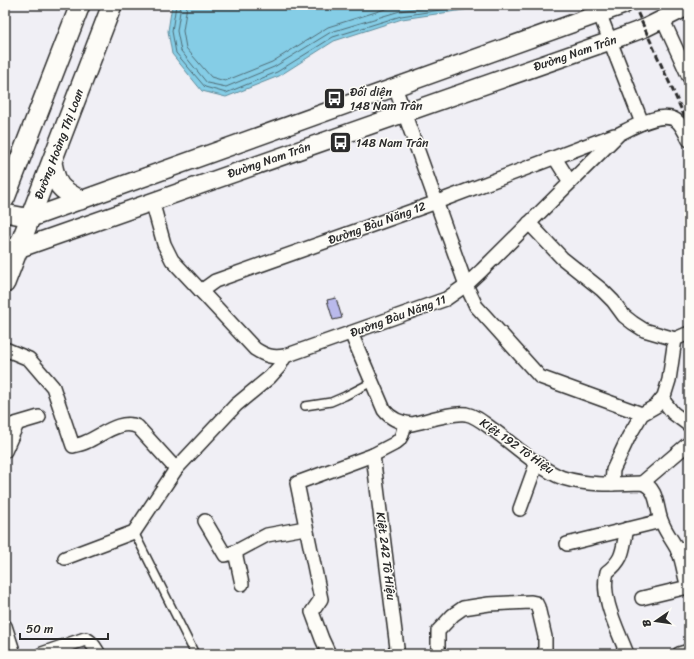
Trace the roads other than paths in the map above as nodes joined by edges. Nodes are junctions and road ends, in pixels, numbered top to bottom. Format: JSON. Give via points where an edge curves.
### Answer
{"nodes":[{"id":1,"x":80,"y":5,"type":"edge"},
{"id":2,"x":112,"y":5,"type":"edge"},
{"id":3,"x":624,"y":5,"type":"edge"},
{"id":4,"x":689,"y":6,"type":"edge"},
{"id":5,"x":600,"y":15,"type":"junction"},
{"id":6,"x":663,"y":20,"type":"junction"},
{"id":7,"x":610,"y":41,"type":"junction"},
{"id":8,"x":689,"y":77,"type":"edge"},
{"id":9,"x":394,"y":87,"type":"junction"},
{"id":10,"x":404,"y":113,"type":"junction"},
{"id":11,"x":642,"y":123,"type":"junction"},
{"id":12,"x":619,"y":134,"type":"junction"},
{"id":13,"x":689,"y":140,"type":"edge"},
{"id":14,"x":555,"y":158,"type":"junction"},
{"id":15,"x":52,"y":163,"type":"junction"},
{"id":16,"x":570,"y":182,"type":"junction"},
{"id":17,"x":5,"y":198,"type":"edge"},
{"id":18,"x":80,"y":200,"type":"junction"},
{"id":19,"x":152,"y":201,"type":"junction"},
{"id":20,"x":437,"y":202,"type":"junction"},
{"id":21,"x":5,"y":213,"type":"edge"},
{"id":22,"x":31,"y":218,"type":"junction"},
{"id":23,"x":529,"y":223,"type":"junction"},
{"id":24,"x":11,"y":248,"type":"edge"},
{"id":25,"x":5,"y":283,"type":"edge"},
{"id":26,"x":466,"y":285,"type":"junction"},
{"id":27,"x":201,"y":291,"type":"junction"},
{"id":28,"x":351,"y":333,"type":"junction"},
{"id":29,"x":689,"y":333,"type":"edge"},
{"id":30,"x":675,"y":339,"type":"junction"},
{"id":31,"x":5,"y":349,"type":"edge"},
{"id":32,"x":285,"y":356,"type":"junction"},
{"id":33,"x":372,"y":382,"type":"junction"},
{"id":34,"x":662,"y":399,"type":"junction"},
{"id":35,"x":305,"y":406,"type":"dead end"},
{"id":36,"x":642,"y":414,"type":"junction"},
{"id":37,"x":38,"y":417,"type":"dead end"},
{"id":38,"x":405,"y":423,"type":"junction"},
{"id":39,"x":689,"y":424,"type":"edge"},
{"id":40,"x":11,"y":425,"type":"edge"},
{"id":41,"x":689,"y":443,"type":"edge"},
{"id":42,"x":5,"y":451,"type":"edge"},
{"id":43,"x":373,"y":455,"type":"junction"},
{"id":44,"x":537,"y":462,"type":"junction"},
{"id":45,"x":176,"y":469,"type":"junction"},
{"id":46,"x":642,"y":483,"type":"junction"},
{"id":47,"x":612,"y":484,"type":"junction"},
{"id":48,"x":520,"y":509,"type":"dead end"},
{"id":49,"x":205,"y":521,"type":"dead end"},
{"id":50,"x":661,"y":521,"type":"junction"},
{"id":51,"x":305,"y":528,"type":"junction"},
{"id":52,"x":627,"y":529,"type":"junction"},
{"id":53,"x":134,"y":532,"type":"junction"},
{"id":54,"x":567,"y":544,"type":"dead end"},
{"id":55,"x":684,"y":549,"type":"edge"},
{"id":56,"x":235,"y":552,"type":"junction"},
{"id":57,"x":65,"y":558,"type":"dead end"},
{"id":58,"x":242,"y":584,"type":"dead end"},
{"id":59,"x":688,"y":588,"type":"edge"},
{"id":60,"x":642,"y":598,"type":"dead end"},
{"id":61,"x":5,"y":626,"type":"edge"},
{"id":62,"x":689,"y":651,"type":"edge"},
{"id":63,"x":14,"y":654,"type":"edge"},
{"id":64,"x":42,"y":654,"type":"edge"},
{"id":65,"x":98,"y":654,"type":"edge"},
{"id":66,"x":195,"y":654,"type":"edge"},
{"id":67,"x":329,"y":654,"type":"edge"},
{"id":68,"x":392,"y":654,"type":"edge"},
{"id":69,"x":438,"y":654,"type":"edge"},
{"id":70,"x":545,"y":654,"type":"edge"},
{"id":71,"x":627,"y":654,"type":"edge"},
{"id":72,"x":679,"y":654,"type":"edge"}],
"edges":[{"from":1,"to":17,"type":"main road"},
{"from":2,"to":15,"type":"main road","name":"Đường Hoàng Thị Loan"},
{"from":3,"to":5,"type":"street"},
{"from":4,"to":6,"type":"street","name":"Đường Nam Trân"},
{"from":5,"to":7,"type":"street"},
{"from":5,"to":9,"type":"street"},
{"from":6,"to":7,"type":"street","name":"Đường Nam Trân"},
{"from":6,"to":8,"type":"street"},
{"from":7,"to":10,"type":"street","name":"Đường Nam Trân"},
{"from":7,"to":11,"type":"street"},
{"from":9,"to":10,"type":"street"},
{"from":9,"to":18,"type":"street"},
{"from":10,"to":19,"type":"street","name":"Đường Nam Trân"},
{"from":10,"to":20,"type":"street"},
{"from":11,"to":12,"type":"street","name":"Đường Bàu Năng 11"},
{"from":11,"to":13,"type":"street","name":"Đường Bàu Năng 11","via":[[660,117],[669,118],[679,122]]},
{"from":12,"to":14,"type":"street","name":"Đường Bàu Năng 12"},
{"from":12,"to":16,"type":"street","name":"Đường Bàu Năng 11"},
{"from":14,"to":16,"type":"street"},
{"from":14,"to":20,"type":"street","name":"Đường Bàu Năng 12"},
{"from":15,"to":18,"type":"main road","via":[[60,187]]},
{"from":15,"to":22,"type":"main road","name":"Đường Hoàng Thị Loan"},
{"from":16,"to":23,"type":"street","name":"Đường Bàu Năng 11"},
{"from":18,"to":22,"type":"street"},
{"from":19,"to":24,"type":"street","name":"Đường Nam Trân"},
{"from":19,"to":27,"type":"street","name":"Đường Bàu Năng 11","via":[[169,255]]},
{"from":20,"to":26,"type":"street"},
{"from":20,"to":27,"type":"street","name":"Đường Bàu Năng 12","via":[[215,281]]},
{"from":21,"to":22,"type":"street"},
{"from":22,"to":24,"type":"main road","name":"Đường Hoàng Thị Loan"},
{"from":23,"to":26,"type":"street","name":"Đường Bàu Năng 11"},
{"from":23,"to":30,"type":"street","via":[[562,258],[602,290],[624,316],[644,330]]},
{"from":24,"to":25,"type":"main road","name":"Đường Hoàng Thị Loan"},
{"from":26,"to":28,"type":"street","name":"Đường Bàu Năng 11","via":[[446,300]]},
{"from":26,"to":36,"type":"street","via":[[476,306],[540,376]]},
{"from":27,"to":32,"type":"street","name":"Đường Bàu Năng 11","via":[[255,349],[275,358]]},
{"from":28,"to":32,"type":"street","name":"Đường Bàu Năng 11"},
{"from":28,"to":33,"type":"street"},
{"from":29,"to":30,"type":"street"},
{"from":30,"to":34,"type":"street","via":[[669,380]]},
{"from":31,"to":45,"type":"street","via":[[29,359],[53,386],[73,446],[126,424],[134,425]]},
{"from":32,"to":45,"type":"street","via":[[270,377],[236,405]]},
{"from":33,"to":35,"type":"lane","via":[[331,402]]},
{"from":33,"to":38,"type":"street","via":[[384,410],[389,416]]},
{"from":34,"to":36,"type":"street"},
{"from":34,"to":39,"type":"street","via":[[672,413]]},
{"from":36,"to":47,"type":"street","via":[[613,470]]},
{"from":37,"to":40,"type":"street"},
{"from":38,"to":43,"type":"street","via":[[399,440]]},
{"from":38,"to":44,"type":"street","name":"Kiệt 192 Tô Hiệu","via":[[412,424],[456,414],[470,415]]},
{"from":40,"to":42,"type":"street"},
{"from":41,"to":46,"type":"street"},
{"from":43,"to":51,"type":"street","via":[[297,483]]},
{"from":43,"to":68,"type":"street","name":"Kiệt 242 Tô Hiệu","via":[[397,648]]},
{"from":44,"to":47,"type":"street","name":"Kiệt 192 Tô Hiệu","via":[[567,479],[584,483]]},
{"from":44,"to":48,"type":"street"},
{"from":45,"to":53,"type":"street"},
{"from":46,"to":47,"type":"street","name":"Kiệt 192 Tô Hiệu"},
{"from":46,"to":50,"type":"street","via":[[650,487],[655,495]]},
{"from":49,"to":56,"type":"street","via":[[225,555]]},
{"from":50,"to":52,"type":"street"},
{"from":50,"to":55,"type":"street"},
{"from":51,"to":56,"type":"street","via":[[267,535]]},
{"from":51,"to":67,"type":"street","via":[[321,599],[312,612]]},
{"from":52,"to":54,"type":"street"},
{"from":52,"to":71,"type":"street","via":[[621,557],[607,572],[605,586],[607,600]]},
{"from":53,"to":57,"type":"street"},
{"from":53,"to":66,"type":"lane"},
{"from":55,"to":59,"type":"street"},
{"from":56,"to":58,"type":"street"},
{"from":59,"to":60,"type":"street"},
{"from":61,"to":63,"type":"street"},
{"from":62,"to":72,"type":"street"},
{"from":64,"to":65,"type":"street","via":[[85,639],[92,642]]},
{"from":69,"to":70,"type":"street","via":[[438,631],[463,608],[531,602],[536,603],[538,607],[545,637]]}]}
